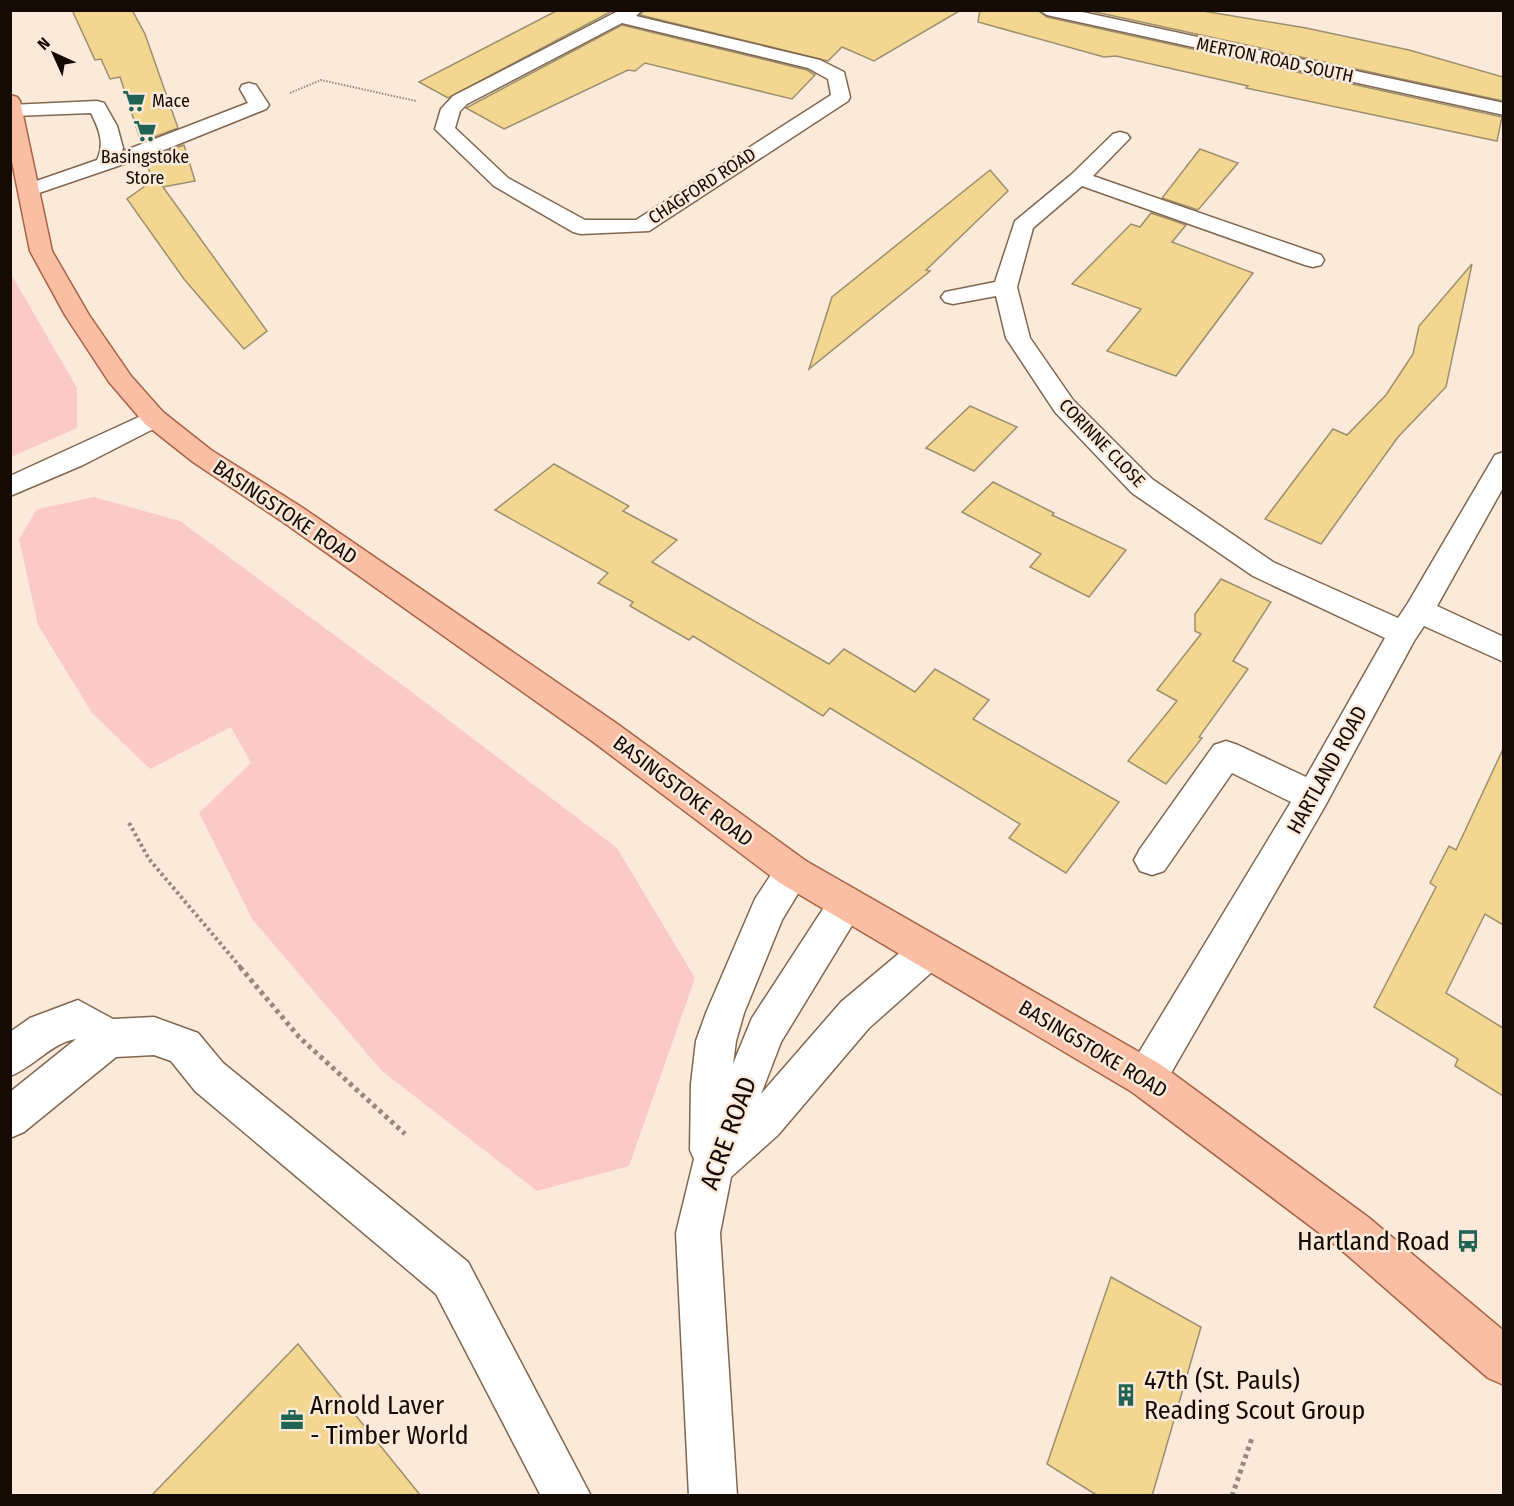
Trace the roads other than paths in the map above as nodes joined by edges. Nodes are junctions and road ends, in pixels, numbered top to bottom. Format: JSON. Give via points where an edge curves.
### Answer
{"nodes":[{"id":1,"x":1047,"y":10,"type":"edge"},
{"id":2,"x":628,"y":14,"type":"edge"},
{"id":3,"x":254,"y":97,"type":"road end"},
{"id":4,"x":12,"y":105,"type":"edge"},
{"id":5,"x":1503,"y":110,"type":"edge"},
{"id":6,"x":1120,"y":138,"type":"dead end"},
{"id":7,"x":107,"y":162,"type":"junction"},
{"id":8,"x":1079,"y":178,"type":"junction"},
{"id":9,"x":29,"y":190,"type":"junction"},
{"id":10,"x":1313,"y":260,"type":"dead end"},
{"id":11,"x":1005,"y":287,"type":"junction"},
{"id":12,"x":953,"y":297,"type":"dead end"},
{"id":13,"x":154,"y":418,"type":"junction"},
{"id":14,"x":1503,"y":461,"type":"edge"},
{"id":15,"x":10,"y":487,"type":"edge"},
{"id":16,"x":1411,"y":622,"type":"junction"},
{"id":17,"x":1503,"y":650,"type":"edge"},
{"id":18,"x":1313,"y":796,"type":"junction"},
{"id":19,"x":1152,"y":860,"type":"dead end"},
{"id":20,"x":793,"y":872,"type":"junction"},
{"id":21,"x":847,"y":904,"type":"junction"},
{"id":22,"x":928,"y":952,"type":"junction"},
{"id":23,"x":108,"y":1038,"type":"junction"},
{"id":24,"x":10,"y":1057,"type":"edge"},
{"id":25,"x":1146,"y":1078,"type":"junction"},
{"id":26,"x":10,"y":1119,"type":"edge"},
{"id":27,"x":712,"y":1167,"type":"junction"},
{"id":28,"x":1503,"y":1362,"type":"edge"},
{"id":29,"x":567,"y":1496,"type":"edge"},
{"id":30,"x":713,"y":1496,"type":"edge"}],
"edges":[{"from":1,"to":5,"type":"street","name":"MERTON ROAD SOUTH"},
{"from":2,"to":2,"type":"street","name":"CHAGFORD ROAD","via":[[814,64],[837,76],[841,97],[641,226],[581,227],[501,182],[446,129],[451,108],[460,100]]},
{"from":3,"to":7,"type":"street","via":[[152,148]]},
{"from":4,"to":7,"type":"street","via":[[97,107],[113,148]]},
{"from":4,"to":9,"type":"main road","name":"BASINGSTOKE ROAD"},
{"from":6,"to":8,"type":"street"},
{"from":7,"to":9,"type":"street"},
{"from":8,"to":10,"type":"street"},
{"from":8,"to":11,"type":"street","via":[[1023,226]]},
{"from":9,"to":13,"type":"main road","name":"BASINGSTOKE ROAD","via":[[41,251],[77,315],[122,382]]},
{"from":11,"to":12,"type":"street"},
{"from":11,"to":16,"type":"street","name":"CORINNE CLOSE","via":[[1018,338],[1064,406],[1142,486],[1263,568]]},
{"from":13,"to":15,"type":"street"},
{"from":13,"to":20,"type":"main road","name":"BASINGSTOKE ROAD","via":[[202,456],[604,732]]},
{"from":14,"to":16,"type":"street","name":"HARTLAND ROAD"},
{"from":16,"to":17,"type":"street","name":"CORINNE CLOSE"},
{"from":16,"to":18,"type":"street","name":"HARTLAND ROAD"},
{"from":18,"to":19,"type":"street","via":[[1226,755]]},
{"from":18,"to":25,"type":"street","name":"HARTLAND ROAD"},
{"from":20,"to":21,"type":"main road","name":"BASINGSTOKE ROAD"},
{"from":20,"to":27,"type":"street","via":[[768,911],[716,1041],[711,1084]]},
{"from":21,"to":22,"type":"main road","name":"BASINGSTOKE ROAD"},
{"from":21,"to":27,"type":"street","name":"ACRE ROAD","via":[[766,1031]]},
{"from":22,"to":25,"type":"main road","name":"BASINGSTOKE ROAD"},
{"from":22,"to":27,"type":"street","via":[[855,1015],[764,1121]]},
{"from":23,"to":24,"type":"street","via":[[78,1019],[45,1031]]},
{"from":23,"to":26,"type":"street"},
{"from":23,"to":29,"type":"street","via":[[154,1036],[184,1047],[209,1077],[452,1278]]},
{"from":25,"to":28,"type":"main road","name":"BASINGSTOKE ROAD","via":[[1353,1232]]},
{"from":27,"to":30,"type":"street","name":"ACRE ROAD","via":[[698,1233]]}]}
